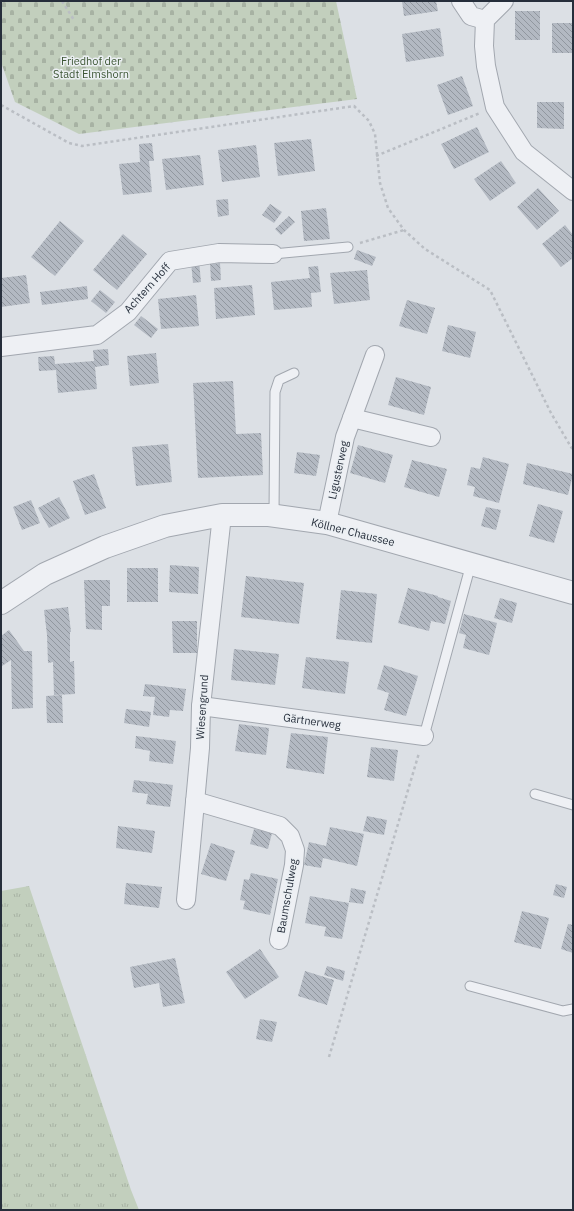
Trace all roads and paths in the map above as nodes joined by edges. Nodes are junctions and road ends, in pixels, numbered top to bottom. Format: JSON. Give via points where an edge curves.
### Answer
{"nodes":[{"id":1,"x":62,"y":1,"type":"edge"},
{"id":2,"x":461,"y":1,"type":"edge"},
{"id":3,"x":504,"y":1,"type":"edge"},
{"id":4,"x":74,"y":20,"type":"dead end"},
{"id":5,"x":485,"y":20,"type":"junction"},
{"id":6,"x":1,"y":105,"type":"edge"},
{"id":7,"x":495,"y":107,"type":"junction"},
{"id":8,"x":376,"y":156,"type":"junction"},
{"id":9,"x":573,"y":191,"type":"edge"},
{"id":10,"x":404,"y":230,"type":"junction"},
{"id":11,"x":348,"y":247,"type":"joint"},
{"id":12,"x":273,"y":254,"type":"joint"},
{"id":13,"x":1,"y":347,"type":"edge"},
{"id":14,"x":375,"y":355,"type":"dead end"},
{"id":15,"x":294,"y":373,"type":"dead end"},
{"id":16,"x":352,"y":418,"type":"junction"},
{"id":17,"x":431,"y":437,"type":"dead end"},
{"id":18,"x":573,"y":449,"type":"edge"},
{"id":19,"x":222,"y":515,"type":"junction"},
{"id":20,"x":274,"y":516,"type":"junction"},
{"id":21,"x":327,"y":523,"type":"junction"},
{"id":22,"x":471,"y":564,"type":"junction"},
{"id":23,"x":573,"y":593,"type":"edge"},
{"id":24,"x":1,"y":603,"type":"edge"},
{"id":25,"x":201,"y":706,"type":"junction"},
{"id":26,"x":424,"y":736,"type":"junction"},
{"id":27,"x":534,"y":794,"type":"dead end"},
{"id":28,"x":195,"y":801,"type":"junction"},
{"id":29,"x":573,"y":805,"type":"edge"},
{"id":30,"x":186,"y":900,"type":"dead end"},
{"id":31,"x":279,"y":940,"type":"dead end"},
{"id":32,"x":470,"y":986,"type":"dead end"},
{"id":33,"x":573,"y":1009,"type":"edge"},
{"id":34,"x":329,"y":1057,"type":"dead end"}],
"edges":[{"from":1,"to":4,"type":"path"},
{"from":2,"to":5,"type":"street","via":[[471,16]]},
{"from":3,"to":5,"type":"street"},
{"from":5,"to":7,"type":"street","via":[[486,66]]},
{"from":6,"to":8,"type":"path","via":[[69,143],[82,146],[354,106],[369,120],[375,134]]},
{"from":7,"to":8,"type":"path"},
{"from":7,"to":9,"type":"street","via":[[524,152]]},
{"from":8,"to":10,"type":"path","via":[[380,183],[388,208]]},
{"from":10,"to":11,"type":"path"},
{"from":10,"to":18,"type":"path","via":[[425,249],[490,290],[551,413]]},
{"from":11,"to":12,"type":"lane","name":"Achtern Hoff"},
{"from":12,"to":13,"type":"street","name":"Achtern Hoff","via":[[219,253],[170,261],[128,312],[97,335]]},
{"from":14,"to":16,"type":"street","name":"Ligusterweg"},
{"from":15,"to":20,"type":"lane","via":[[279,380],[275,392]]},
{"from":16,"to":17,"type":"street"},
{"from":16,"to":21,"type":"street","name":"Ligusterweg","via":[[345,437]]},
{"from":19,"to":20,"type":"street","name":"Köllner Chaussee"},
{"from":19,"to":24,"type":"street","name":"Köllner Chaussee","via":[[165,526],[105,547],[45,574]]},
{"from":19,"to":25,"type":"street","name":"Wiesengrund"},
{"from":20,"to":21,"type":"street","name":"Köllner Chaussee"},
{"from":21,"to":22,"type":"street","name":"Köllner Chaussee"},
{"from":22,"to":23,"type":"street","name":"Köllner Chaussee"},
{"from":22,"to":26,"type":"lane"},
{"from":25,"to":26,"type":"street","name":"Gärtnerweg"},
{"from":25,"to":28,"type":"street","name":"Wiesengrund"},
{"from":26,"to":34,"type":"path"},
{"from":27,"to":29,"type":"lane"},
{"from":28,"to":30,"type":"street","name":"Wiesengrund"},
{"from":28,"to":31,"type":"street","name":"Baumschulweg","via":[[280,826],[290,836],[295,850],[294,865]]},
{"from":32,"to":33,"type":"lane","via":[[563,1011]]}]}
